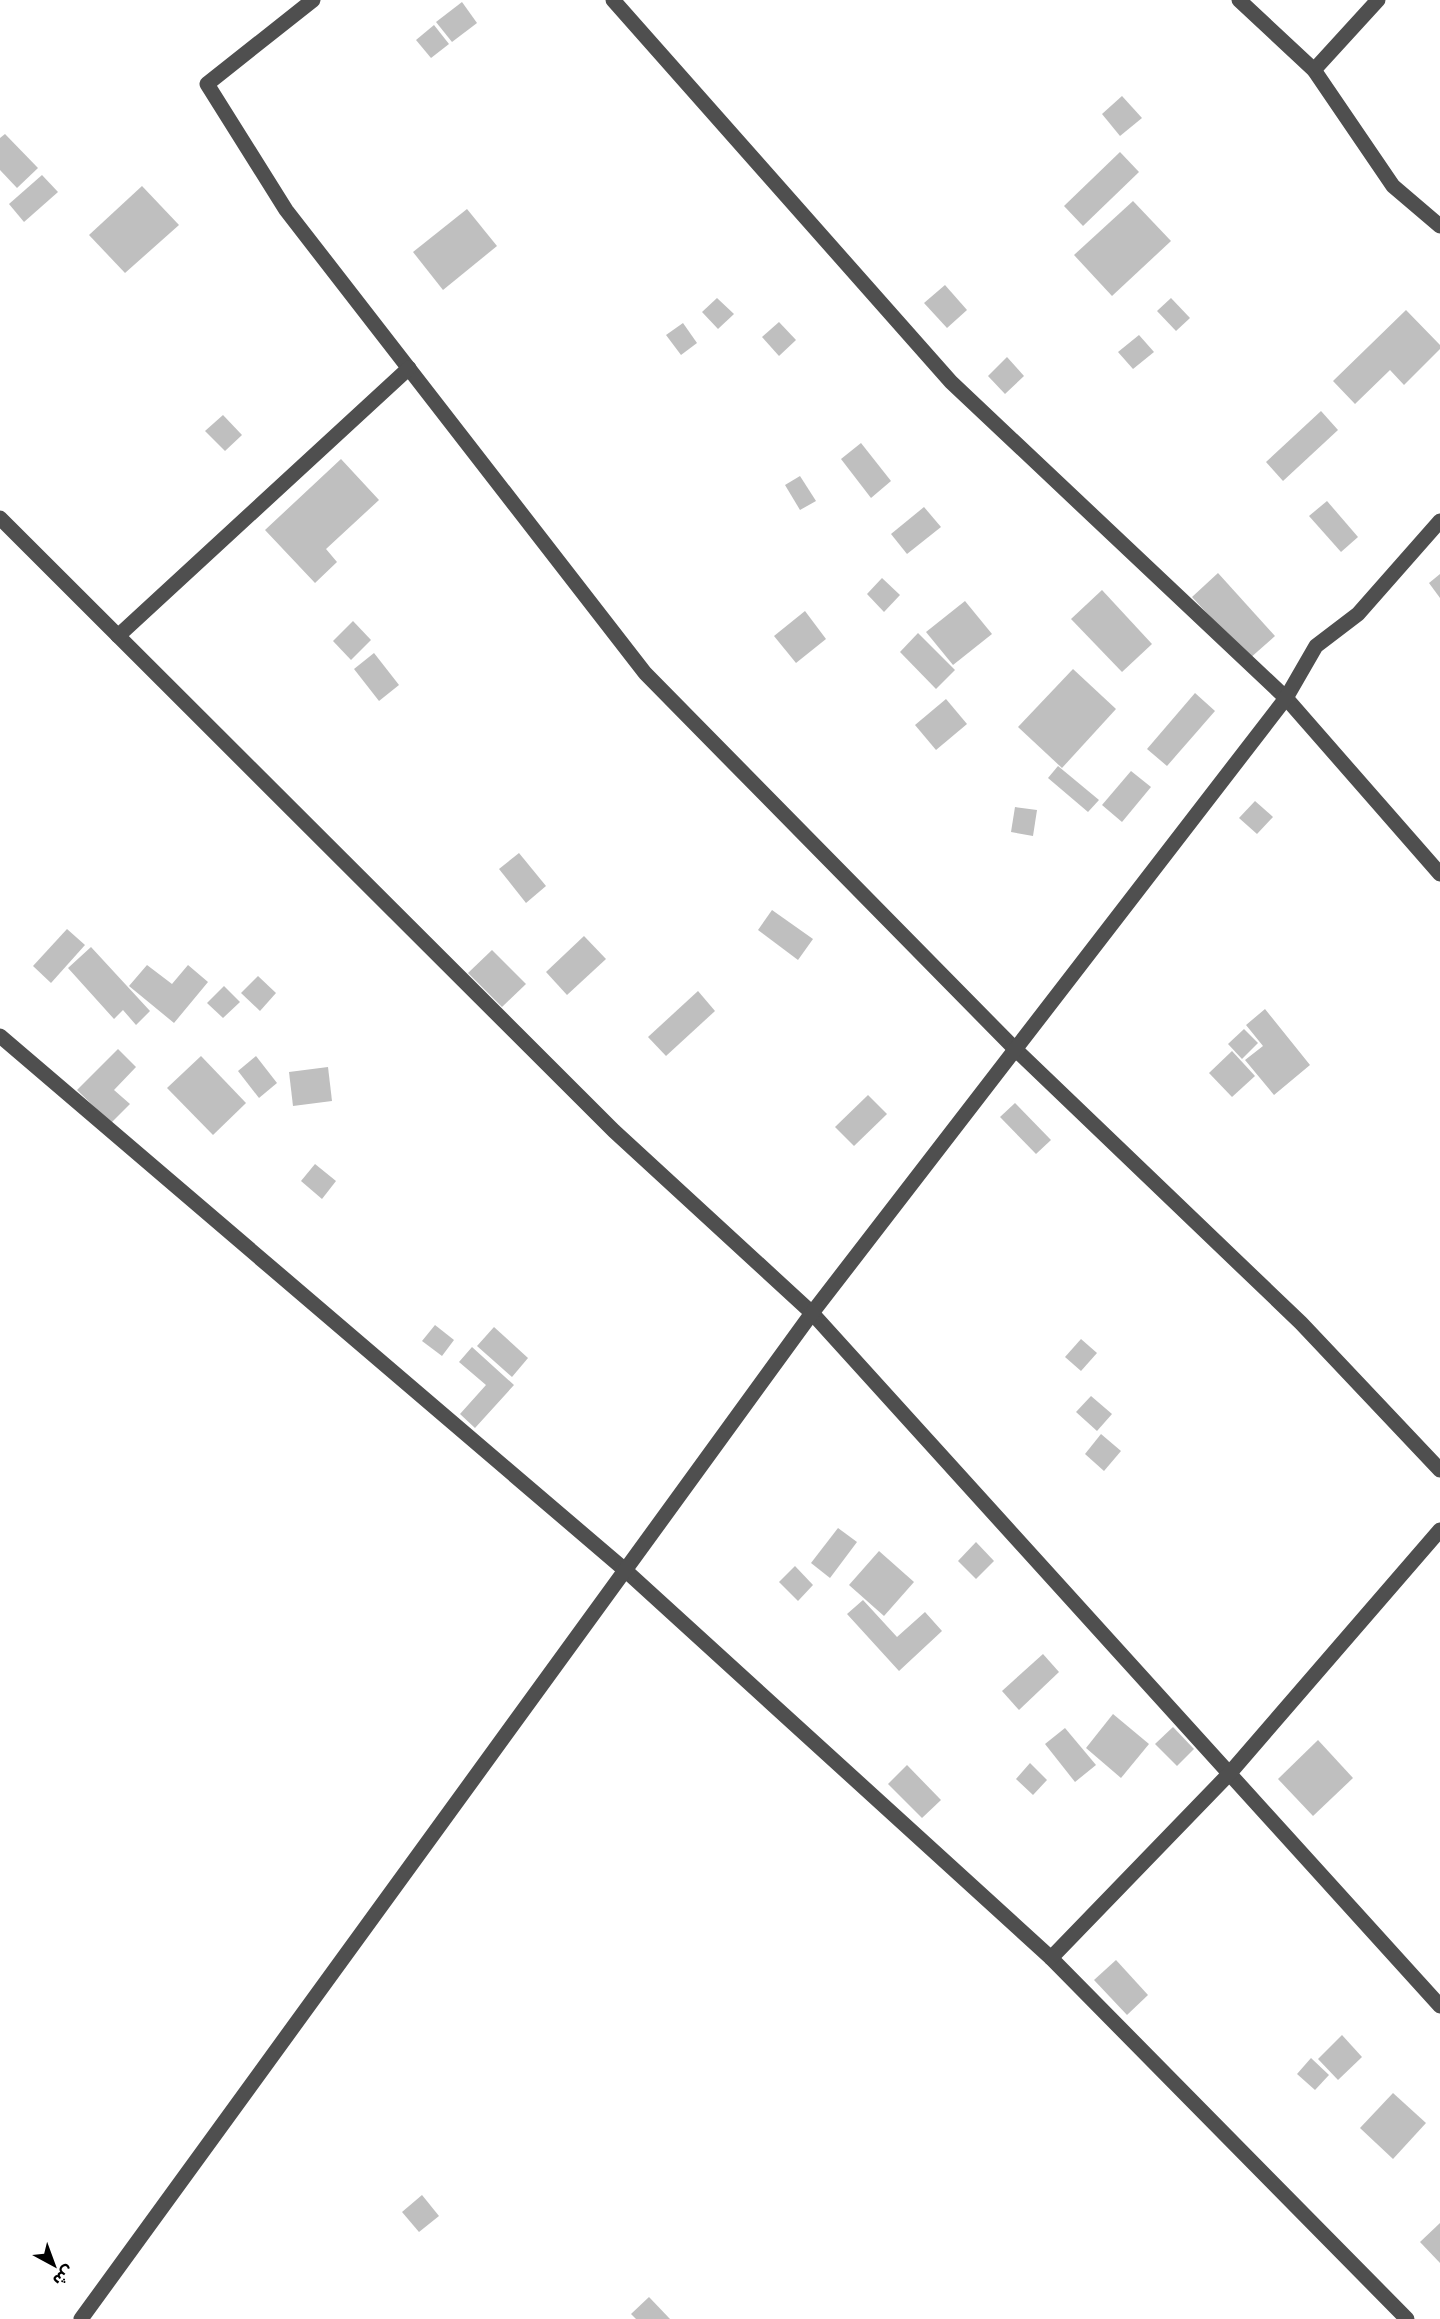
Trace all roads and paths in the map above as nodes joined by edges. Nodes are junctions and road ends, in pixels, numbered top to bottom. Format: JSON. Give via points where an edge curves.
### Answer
{"nodes":[{"id":1,"x":313,"y":0,"type":"edge"},
{"id":2,"x":613,"y":0,"type":"edge"},
{"id":3,"x":1239,"y":0,"type":"edge"},
{"id":4,"x":1377,"y":0,"type":"edge"},
{"id":5,"x":1314,"y":70,"type":"junction"},
{"id":6,"x":1440,"y":226,"type":"edge"},
{"id":7,"x":409,"y":368,"type":"junction"},
{"id":8,"x":0,"y":518,"type":"edge"},
{"id":9,"x":1440,"y":520,"type":"edge"},
{"id":10,"x":118,"y":636,"type":"junction"},
{"id":11,"x":1286,"y":698,"type":"junction"},
{"id":12,"x":1440,"y":874,"type":"edge"},
{"id":13,"x":0,"y":1036,"type":"edge"},
{"id":14,"x":1016,"y":1049,"type":"junction"},
{"id":15,"x":812,"y":1313,"type":"junction"},
{"id":16,"x":1440,"y":1470,"type":"edge"},
{"id":17,"x":1440,"y":1530,"type":"edge"},
{"id":18,"x":625,"y":1570,"type":"junction"},
{"id":19,"x":1229,"y":1774,"type":"junction"},
{"id":20,"x":1051,"y":1958,"type":"junction"},
{"id":21,"x":1440,"y":2006,"type":"edge"},
{"id":22,"x":81,"y":2319,"type":"edge"},
{"id":23,"x":1407,"y":2319,"type":"edge"}],
"edges":[{"from":1,"to":7,"type":"street","via":[[207,84],[286,210]]},
{"from":2,"to":11,"type":"street","via":[[951,382]]},
{"from":3,"to":5,"type":"street"},
{"from":4,"to":5,"type":"street"},
{"from":5,"to":6,"type":"street","via":[[1393,186]]},
{"from":7,"to":10,"type":"street"},
{"from":7,"to":14,"type":"street","via":[[645,673]]},
{"from":8,"to":10,"type":"street"},
{"from":9,"to":11,"type":"street","via":[[1358,614],[1316,646]]},
{"from":10,"to":15,"type":"street","via":[[614,1131]]},
{"from":11,"to":12,"type":"street"},
{"from":11,"to":14,"type":"street"},
{"from":13,"to":18,"type":"street"},
{"from":14,"to":15,"type":"street"},
{"from":14,"to":16,"type":"street","via":[[1301,1323]]},
{"from":15,"to":18,"type":"street"},
{"from":15,"to":19,"type":"street"},
{"from":17,"to":19,"type":"street"},
{"from":18,"to":20,"type":"street"},
{"from":18,"to":22,"type":"street"},
{"from":19,"to":20,"type":"street"},
{"from":19,"to":21,"type":"street"},
{"from":20,"to":23,"type":"street"}]}
